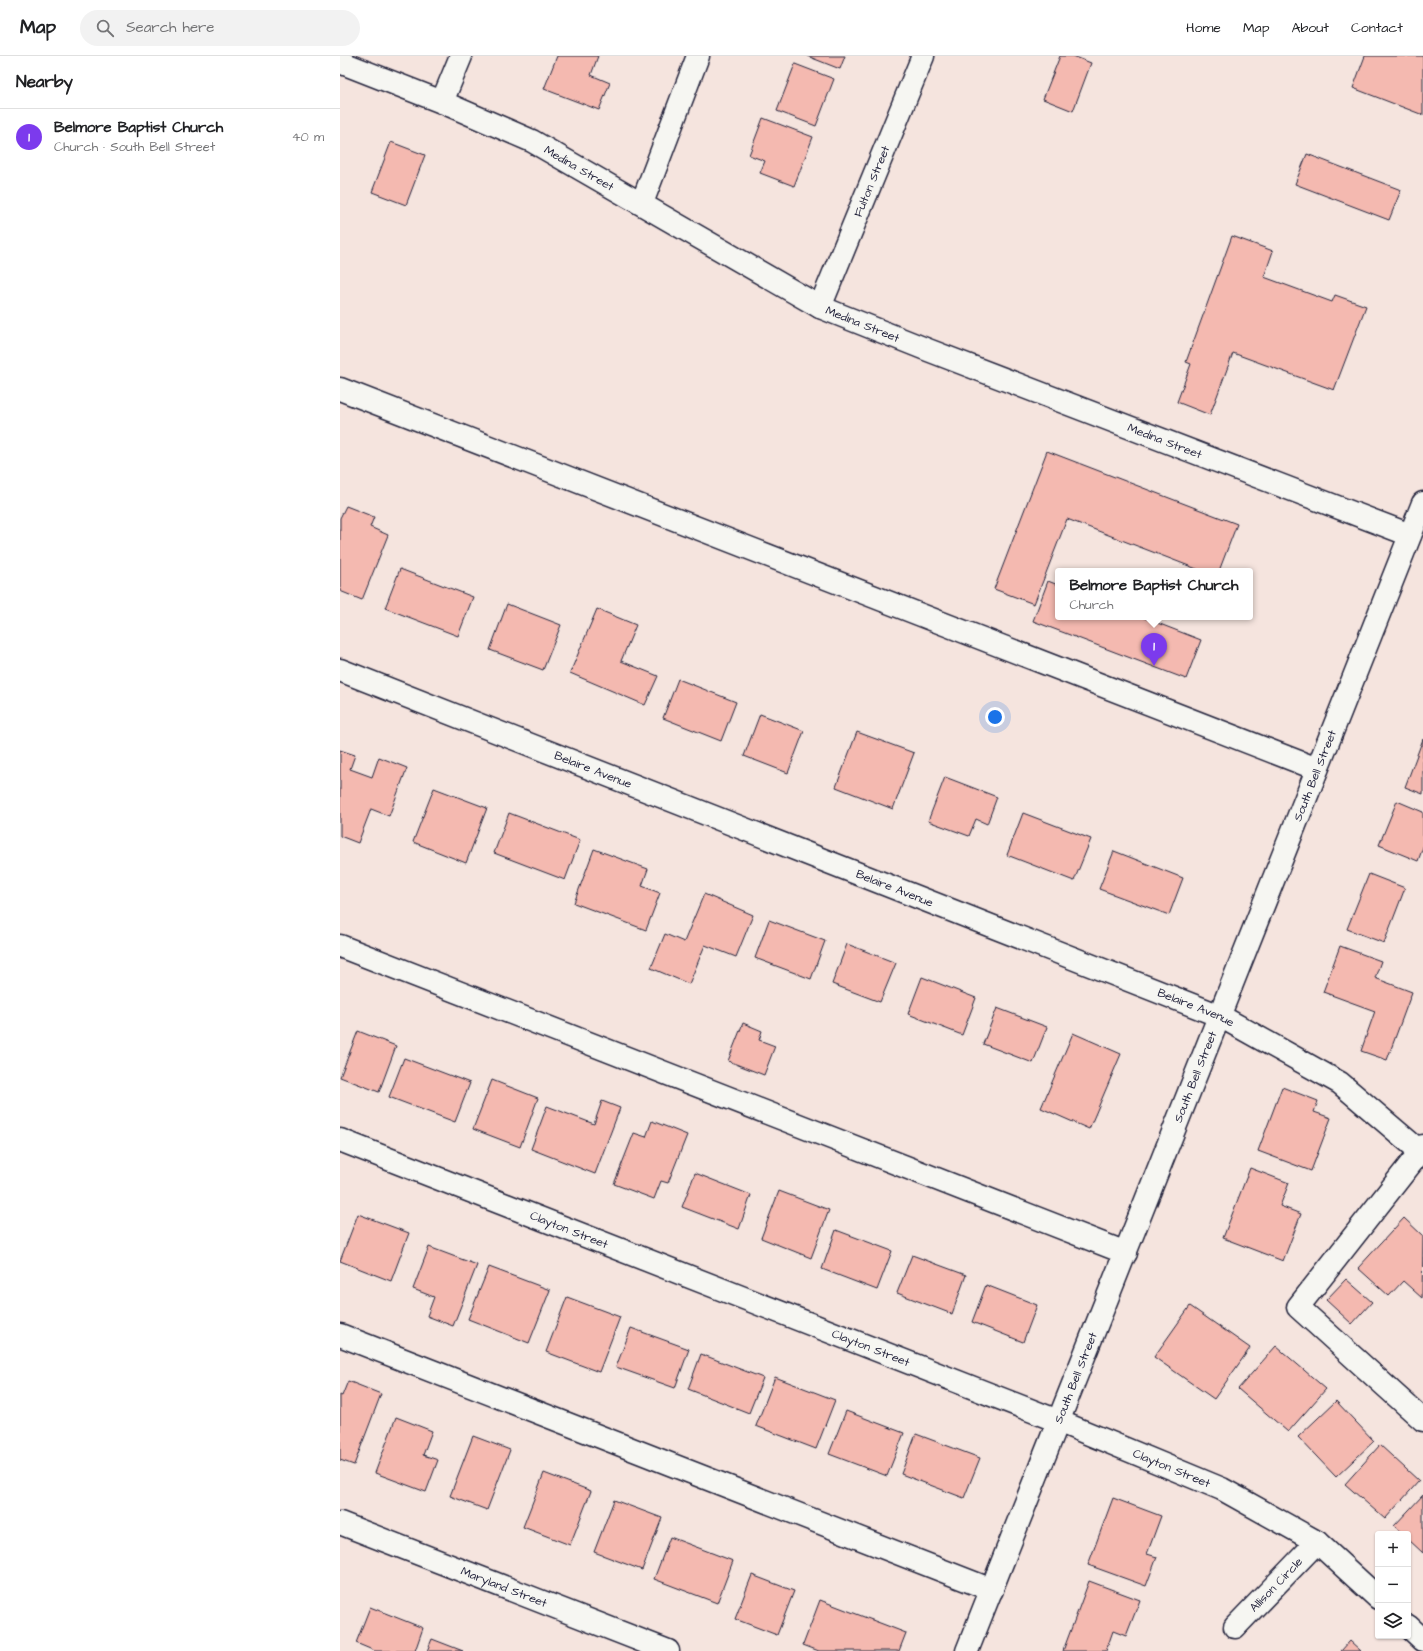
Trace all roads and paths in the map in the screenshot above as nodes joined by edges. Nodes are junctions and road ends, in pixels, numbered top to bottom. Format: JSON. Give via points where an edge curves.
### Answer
{"nodes":[{"id":1,"x":461,"y":56,"type":"edge"},
{"id":2,"x":698,"y":56,"type":"edge"},
{"id":3,"x":923,"y":56,"type":"edge"},
{"id":4,"x":340,"y":62,"type":"edge"},
{"id":5,"x":442,"y":102,"type":"junction"},
{"id":6,"x":642,"y":203,"type":"junction"},
{"id":7,"x":820,"y":307,"type":"junction"},
{"id":8,"x":340,"y":389,"type":"edge"},
{"id":9,"x":1423,"y":502,"type":"edge"},
{"id":10,"x":1410,"y":535,"type":"junction"},
{"id":11,"x":340,"y":670,"type":"edge"},
{"id":12,"x":1317,"y":769,"type":"junction"},
{"id":13,"x":340,"y":946,"type":"edge"},
{"id":14,"x":1220,"y":1016,"type":"junction"},
{"id":15,"x":340,"y":1140,"type":"edge"},
{"id":16,"x":1422,"y":1151,"type":"edge"},
{"id":17,"x":1126,"y":1253,"type":"junction"},
{"id":18,"x":340,"y":1335,"type":"edge"},
{"id":19,"x":1423,"y":1420,"type":"edge"},
{"id":20,"x":1058,"y":1421,"type":"junction"},
{"id":21,"x":340,"y":1523,"type":"edge"},
{"id":22,"x":1317,"y":1542,"type":"junction"},
{"id":23,"x":992,"y":1590,"type":"junction"},
{"id":24,"x":1375,"y":1595,"type":"edge"},
{"id":25,"x":1235,"y":1627,"type":"dead end"},
{"id":26,"x":1411,"y":1629,"type":"edge"},
{"id":27,"x":1423,"y":1640,"type":"edge"},
{"id":28,"x":668,"y":1651,"type":"edge"},
{"id":29,"x":967,"y":1651,"type":"edge"}],
"edges":[{"from":1,"to":5,"type":"street"},
{"from":2,"to":6,"type":"street"},
{"from":3,"to":7,"type":"street","name":"Fulton Street"},
{"from":4,"to":5,"type":"street","name":"Medina Street"},
{"from":5,"to":6,"type":"street","name":"Medina Street","via":[[532,142]]},
{"from":6,"to":7,"type":"street","name":"Medina Street"},
{"from":7,"to":10,"type":"street","name":"Medina Street"},
{"from":8,"to":12,"type":"street"},
{"from":9,"to":10,"type":"street","name":"South Bell Street"},
{"from":10,"to":12,"type":"street","name":"South Bell Street"},
{"from":11,"to":14,"type":"street","name":"Belaire Avenue"},
{"from":12,"to":14,"type":"street","name":"South Bell Street"},
{"from":13,"to":17,"type":"street"},
{"from":14,"to":16,"type":"street","name":"Belaire Avenue","via":[[1340,1083]]},
{"from":14,"to":17,"type":"street","name":"South Bell Street"},
{"from":15,"to":20,"type":"street","name":"Clayton Street"},
{"from":16,"to":19,"type":"street","via":[[1298,1307]]},
{"from":17,"to":20,"type":"street","name":"South Bell Street"},
{"from":18,"to":23,"type":"street"},
{"from":20,"to":22,"type":"street","name":"Clayton Street","via":[[1222,1489]]},
{"from":20,"to":23,"type":"street","name":"South Bell Street"},
{"from":21,"to":28,"type":"street","name":"Maryland Street"},
{"from":22,"to":24,"type":"street","name":"Clayton Street"},
{"from":22,"to":25,"type":"street","name":"Allison Circle"},
{"from":23,"to":29,"type":"street","name":"South Bell Street"},
{"from":26,"to":27,"type":"street"}]}
